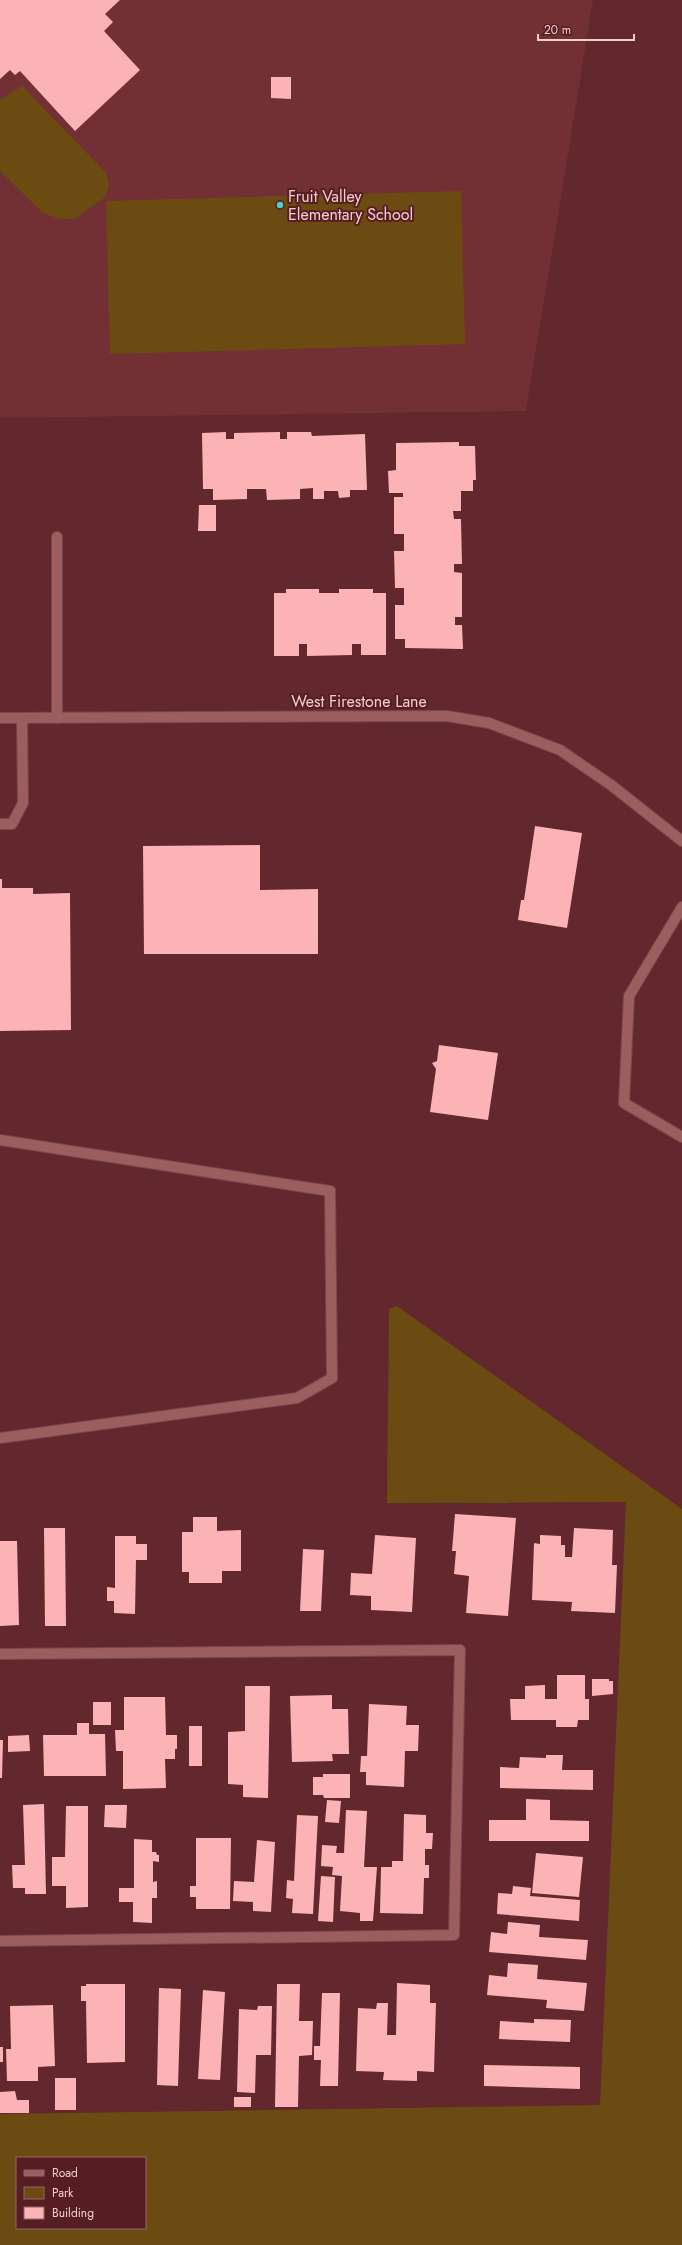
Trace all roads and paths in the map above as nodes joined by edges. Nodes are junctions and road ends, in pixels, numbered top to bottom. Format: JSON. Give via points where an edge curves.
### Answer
{"nodes":[{"id":1,"x":57,"y":537,"type":"dead end"},
{"id":2,"x":0,"y":718,"type":"edge"},
{"id":3,"x":22,"y":718,"type":"junction"},
{"id":4,"x":57,"y":718,"type":"junction"},
{"id":5,"x":0,"y":824,"type":"edge"},
{"id":6,"x":682,"y":841,"type":"edge"},
{"id":7,"x":682,"y":907,"type":"edge"},
{"id":8,"x":682,"y":1137,"type":"edge"},
{"id":9,"x":0,"y":1140,"type":"edge"},
{"id":10,"x":0,"y":1438,"type":"edge"},
{"id":11,"x":0,"y":1654,"type":"edge"},
{"id":12,"x":0,"y":1941,"type":"edge"}],
"edges":[{"from":1,"to":4,"type":"street"},
{"from":2,"to":3,"type":"street","name":"West Firestone Lane"},
{"from":3,"to":4,"type":"street","name":"West Firestone Lane"},
{"from":3,"to":5,"type":"street","via":[[23,803],[12,824]]},
{"from":4,"to":6,"type":"street","name":"West Firestone Lane","via":[[447,716],[489,723],[560,750],[611,784]]},
{"from":7,"to":8,"type":"street","via":[[629,996],[624,1103]]},
{"from":9,"to":10,"type":"street","via":[[330,1191],[332,1378],[297,1398]]},
{"from":11,"to":12,"type":"street","via":[[460,1650],[454,1935]]}]}
